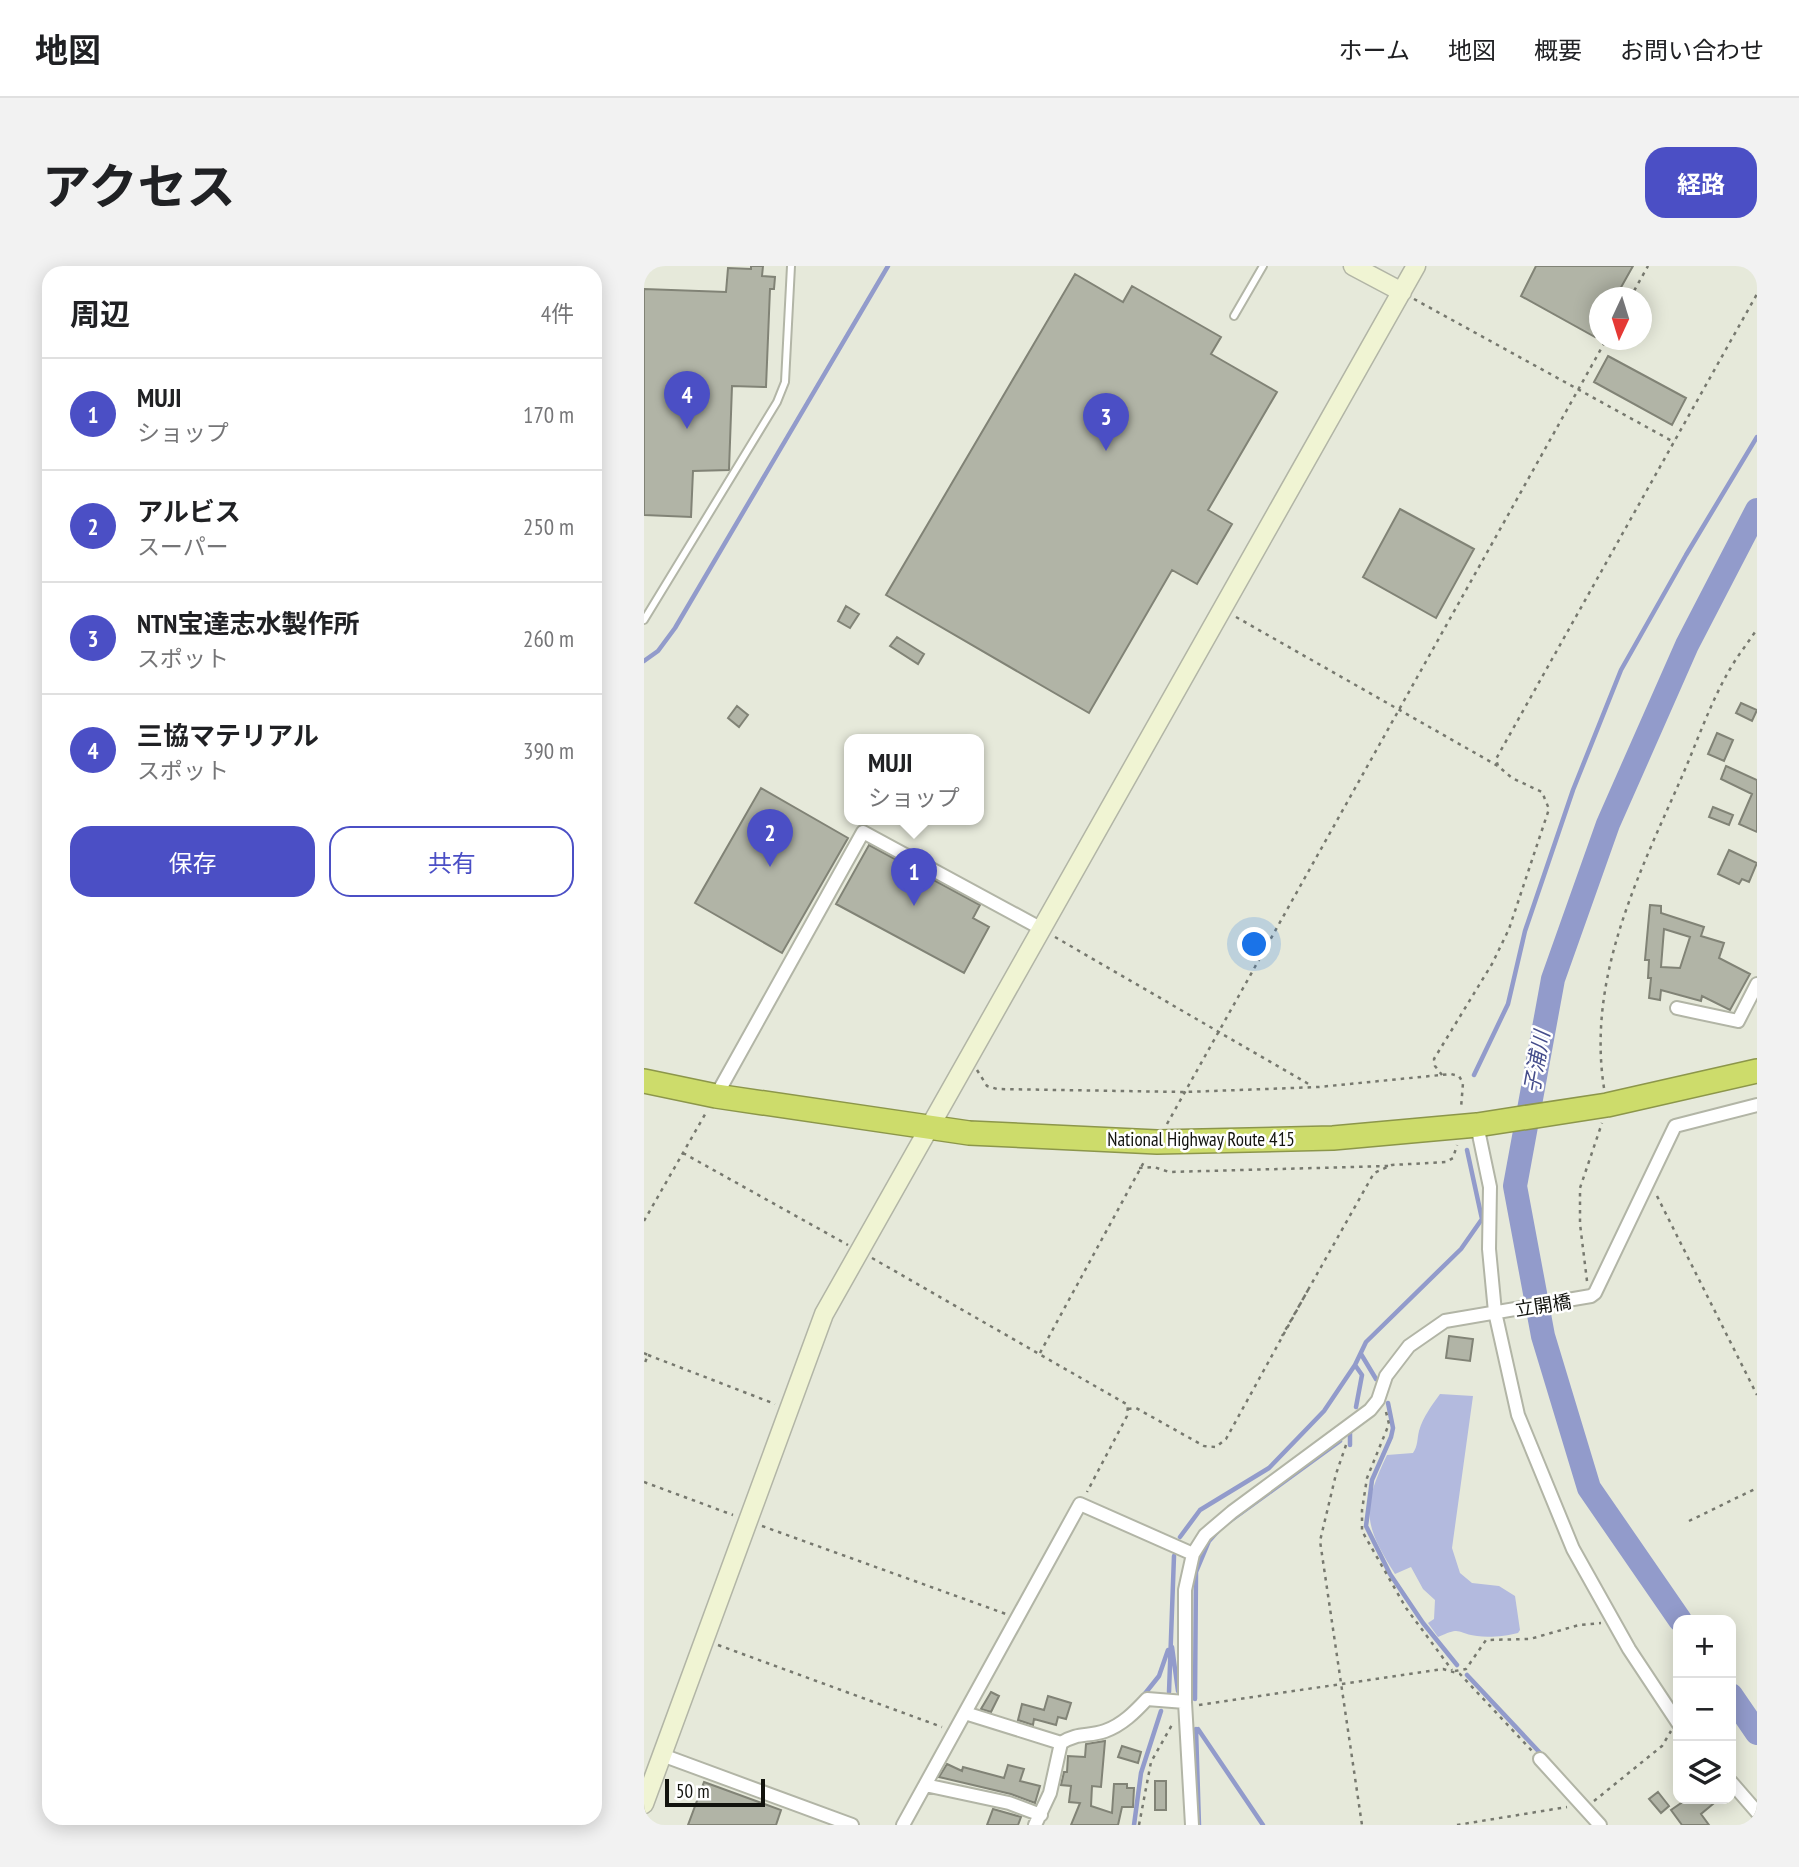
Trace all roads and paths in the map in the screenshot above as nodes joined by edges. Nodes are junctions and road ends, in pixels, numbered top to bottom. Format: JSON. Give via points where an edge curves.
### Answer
{"nodes":[{"id":1,"x":791,"y":266,"type":"edge"},
{"id":2,"x":1263,"y":266,"type":"edge"},
{"id":3,"x":1353,"y":266,"type":"edge"},
{"id":4,"x":1416,"y":266,"type":"edge"},
{"id":5,"x":1648,"y":266,"type":"edge"},
{"id":6,"x":1636,"y":287,"type":"edge"},
{"id":7,"x":1402,"y":292,"type":"junction"},
{"id":8,"x":1757,"y":294,"type":"edge"},
{"id":9,"x":1234,"y":316,"type":"dead end"},
{"id":10,"x":1601,"y":350,"type":"edge"},
{"id":11,"x":1578,"y":391,"type":"junction"},
{"id":12,"x":1676,"y":439,"type":"junction"},
{"id":13,"x":1221,"y":609,"type":"junction"},
{"id":14,"x":644,"y":620,"type":"edge"},
{"id":15,"x":1757,"y":629,"type":"edge"},
{"id":16,"x":1400,"y":711,"type":"junction"},
{"id":17,"x":1498,"y":766,"type":"junction"},
{"id":18,"x":1042,"y":929,"type":"junction"},
{"id":19,"x":1757,"y":984,"type":"edge"},
{"id":20,"x":1677,"y":1007,"type":"dead end"},
{"id":21,"x":1219,"y":1032,"type":"junction"},
{"id":22,"x":966,"y":1064,"type":"junction"},
{"id":23,"x":1757,"y":1071,"type":"edge"},
{"id":24,"x":1441,"y":1075,"type":"junction"},
{"id":25,"x":644,"y":1080,"type":"edge"},
{"id":26,"x":1319,"y":1087,"type":"junction"},
{"id":27,"x":1185,"y":1092,"type":"junction"},
{"id":28,"x":716,"y":1096,"type":"junction"},
{"id":29,"x":1757,"y":1105,"type":"edge"},
{"id":30,"x":1601,"y":1106,"type":"junction"},
{"id":31,"x":1476,"y":1121,"type":"junction"},
{"id":32,"x":931,"y":1128,"type":"junction"},
{"id":33,"x":1157,"y":1142,"type":"junction"},
{"id":34,"x":1457,"y":1145,"type":"dead end"},
{"id":35,"x":683,"y":1153,"type":"junction"},
{"id":36,"x":1389,"y":1166,"type":"junction"},
{"id":37,"x":1649,"y":1181,"type":"junction"},
{"id":38,"x":644,"y":1221,"type":"edge"},
{"id":39,"x":860,"y":1251,"type":"junction"},
{"id":40,"x":1597,"y":1288,"type":"junction"},
{"id":41,"x":1308,"y":1290,"type":"junction"},
{"id":42,"x":1498,"y":1312,"type":"junction"},
{"id":43,"x":1282,"y":1336,"type":"dead end"},
{"id":44,"x":1040,"y":1353,"type":"junction"},
{"id":45,"x":646,"y":1354,"type":"edge"},
{"id":46,"x":644,"y":1364,"type":"edge"},
{"id":47,"x":1757,"y":1395,"type":"edge"},
{"id":48,"x":1378,"y":1400,"type":"junction"},
{"id":49,"x":788,"y":1409,"type":"junction"},
{"id":50,"x":1128,"y":1409,"type":"junction"},
{"id":51,"x":1340,"y":1433,"type":"junction"},
{"id":52,"x":644,"y":1482,"type":"edge"},
{"id":53,"x":1757,"y":1488,"type":"edge"},
{"id":54,"x":1080,"y":1504,"type":"junction"},
{"id":55,"x":747,"y":1521,"type":"junction"},
{"id":56,"x":1689,"y":1521,"type":"dead end"},
{"id":57,"x":1194,"y":1554,"type":"junction"},
{"id":58,"x":1017,"y":1618,"type":"junction"},
{"id":59,"x":1612,"y":1621,"type":"junction"},
{"id":60,"x":704,"y":1640,"type":"junction"},
{"id":61,"x":1454,"y":1671,"type":"junction"},
{"id":62,"x":1340,"y":1684,"type":"junction"},
{"id":63,"x":1182,"y":1708,"type":"junction"},
{"id":64,"x":965,"y":1713,"type":"junction"},
{"id":65,"x":1673,"y":1715,"type":"edge"},
{"id":66,"x":955,"y":1732,"type":"junction"},
{"id":67,"x":1061,"y":1743,"type":"junction"},
{"id":68,"x":662,"y":1755,"type":"junction"},
{"id":69,"x":1540,"y":1759,"type":"joint"},
{"id":70,"x":925,"y":1785,"type":"junction"},
{"id":71,"x":1736,"y":1788,"type":"edge"},
{"id":72,"x":644,"y":1804,"type":"edge"},
{"id":73,"x":1757,"y":1812,"type":"edge"},
{"id":74,"x":1038,"y":1820,"type":"edge"},
{"id":75,"x":852,"y":1825,"type":"edge"},
{"id":76,"x":903,"y":1825,"type":"edge"},
{"id":77,"x":1139,"y":1825,"type":"edge"},
{"id":78,"x":1192,"y":1825,"type":"edge"},
{"id":79,"x":1362,"y":1825,"type":"edge"},
{"id":80,"x":1600,"y":1825,"type":"edge"}],
"edges":[{"from":1,"to":14,"type":"lane","via":[[785,382],[777,402]]},
{"from":2,"to":9,"type":"lane"},
{"from":3,"to":7,"type":"street"},
{"from":4,"to":7,"type":"street"},
{"from":5,"to":6,"type":"path"},
{"from":7,"to":11,"type":"path"},
{"from":7,"to":13,"type":"street"},
{"from":8,"to":12,"type":"path"},
{"from":10,"to":11,"type":"path"},
{"from":11,"to":12,"type":"path","via":[[1672,442]]},
{"from":11,"to":16,"type":"path"},
{"from":12,"to":17,"type":"path","via":[[1496,760]]},
{"from":13,"to":16,"type":"path"},
{"from":13,"to":18,"type":"street"},
{"from":15,"to":30,"type":"path","via":[[1730,670],[1618,931],[1603,998]]},
{"from":16,"to":17,"type":"path"},
{"from":16,"to":21,"type":"path"},
{"from":17,"to":24,"type":"path","via":[[1542,792],[1549,809],[1509,929],[1434,1059]]},
{"from":18,"to":21,"type":"path"},
{"from":18,"to":22,"type":"street"},
{"from":18,"to":28,"type":"street","via":[[863,832]]},
{"from":19,"to":20,"type":"street","via":[[1738,1021]]},
{"from":21,"to":26,"type":"path","via":[[1308,1085]]},
{"from":21,"to":27,"type":"path"},
{"from":22,"to":27,"type":"path","via":[[979,1071],[987,1086],[997,1089]]},
{"from":22,"to":32,"type":"street"},
{"from":23,"to":30,"type":"highway","name":"National Highway Route 415"},
{"from":24,"to":26,"type":"path"},
{"from":24,"to":31,"type":"path","via":[[1459,1076]]},
{"from":25,"to":28,"type":"highway","name":"National Highway Route 415"},
{"from":26,"to":27,"type":"path"},
{"from":27,"to":33,"type":"path"},
{"from":28,"to":32,"type":"highway","name":"National Highway Route 415"},
{"from":28,"to":35,"type":"path"},
{"from":29,"to":37,"type":"street","via":[[1675,1126]]},
{"from":30,"to":31,"type":"highway","name":"National Highway Route 415"},
{"from":30,"to":40,"type":"path","via":[[1602,1123],[1580,1188],[1585,1276],[1588,1285]]},
{"from":31,"to":33,"type":"highway","name":"National Highway Route 415","via":[[1333,1138]]},
{"from":31,"to":42,"type":"street","via":[[1490,1186],[1489,1249]]},
{"from":32,"to":33,"type":"highway","name":"National Highway Route 415"},
{"from":32,"to":39,"type":"street"},
{"from":34,"to":36,"type":"path","via":[[1453,1158],[1446,1162]]},
{"from":35,"to":38,"type":"path"},
{"from":35,"to":39,"type":"path"},
{"from":36,"to":41,"type":"path","via":[[1374,1172]]},
{"from":36,"to":44,"type":"path","via":[[1170,1172],[1139,1168]]},
{"from":37,"to":40,"type":"street"},
{"from":37,"to":47,"type":"path"},
{"from":39,"to":44,"type":"path"},
{"from":39,"to":49,"type":"street","via":[[824,1314]]},
{"from":40,"to":42,"type":"street","name":"立開橋","via":[[1584,1298]]},
{"from":41,"to":43,"type":"path"},
{"from":41,"to":50,"type":"path","via":[[1226,1439],[1216,1447],[1204,1446],[1136,1408]]},
{"from":42,"to":48,"type":"street","name":"立開橋","via":[[1445,1321],[1409,1346],[1386,1376]]},
{"from":42,"to":59,"type":"street","via":[[1518,1415],[1573,1549]]},
{"from":44,"to":50,"type":"path"},
{"from":45,"to":46,"type":"path"},
{"from":45,"to":49,"type":"path"},
{"from":48,"to":51,"type":"street"},
{"from":48,"to":61,"type":"path","via":[[1390,1424],[1367,1478],[1362,1531],[1406,1608]]},
{"from":49,"to":55,"type":"street"},
{"from":50,"to":54,"type":"path"},
{"from":51,"to":57,"type":"street","via":[[1232,1512],[1205,1535]]},
{"from":51,"to":62,"type":"path","via":[[1347,1443],[1320,1541]]},
{"from":52,"to":55,"type":"path"},
{"from":53,"to":56,"type":"path"},
{"from":54,"to":57,"type":"street"},
{"from":54,"to":58,"type":"street"},
{"from":55,"to":58,"type":"path"},
{"from":55,"to":60,"type":"street"},
{"from":57,"to":63,"type":"street","via":[[1185,1590]]},
{"from":58,"to":64,"type":"street"},
{"from":59,"to":61,"type":"path","via":[[1530,1639],[1486,1640],[1466,1669]]},
{"from":59,"to":65,"type":"street"},
{"from":60,"to":66,"type":"path"},
{"from":60,"to":68,"type":"street"},
{"from":61,"to":62,"type":"path"},
{"from":61,"to":69,"type":"path"},
{"from":62,"to":63,"type":"path"},
{"from":62,"to":79,"type":"path"},
{"from":63,"to":67,"type":"street","via":[[1147,1699],[1129,1718],[1105,1731],[1073,1735]]},
{"from":63,"to":77,"type":"path","via":[[1151,1762]]},
{"from":63,"to":78,"type":"street"},
{"from":64,"to":66,"type":"street"},
{"from":64,"to":67,"type":"street"},
{"from":66,"to":70,"type":"street"},
{"from":67,"to":74,"type":"street","via":[[1050,1793]]},
{"from":68,"to":72,"type":"street"},
{"from":68,"to":75,"type":"street"},
{"from":69,"to":80,"type":"street"},
{"from":70,"to":74,"type":"street","via":[[1009,1803]]},
{"from":70,"to":76,"type":"street"},
{"from":71,"to":73,"type":"street"}]}
